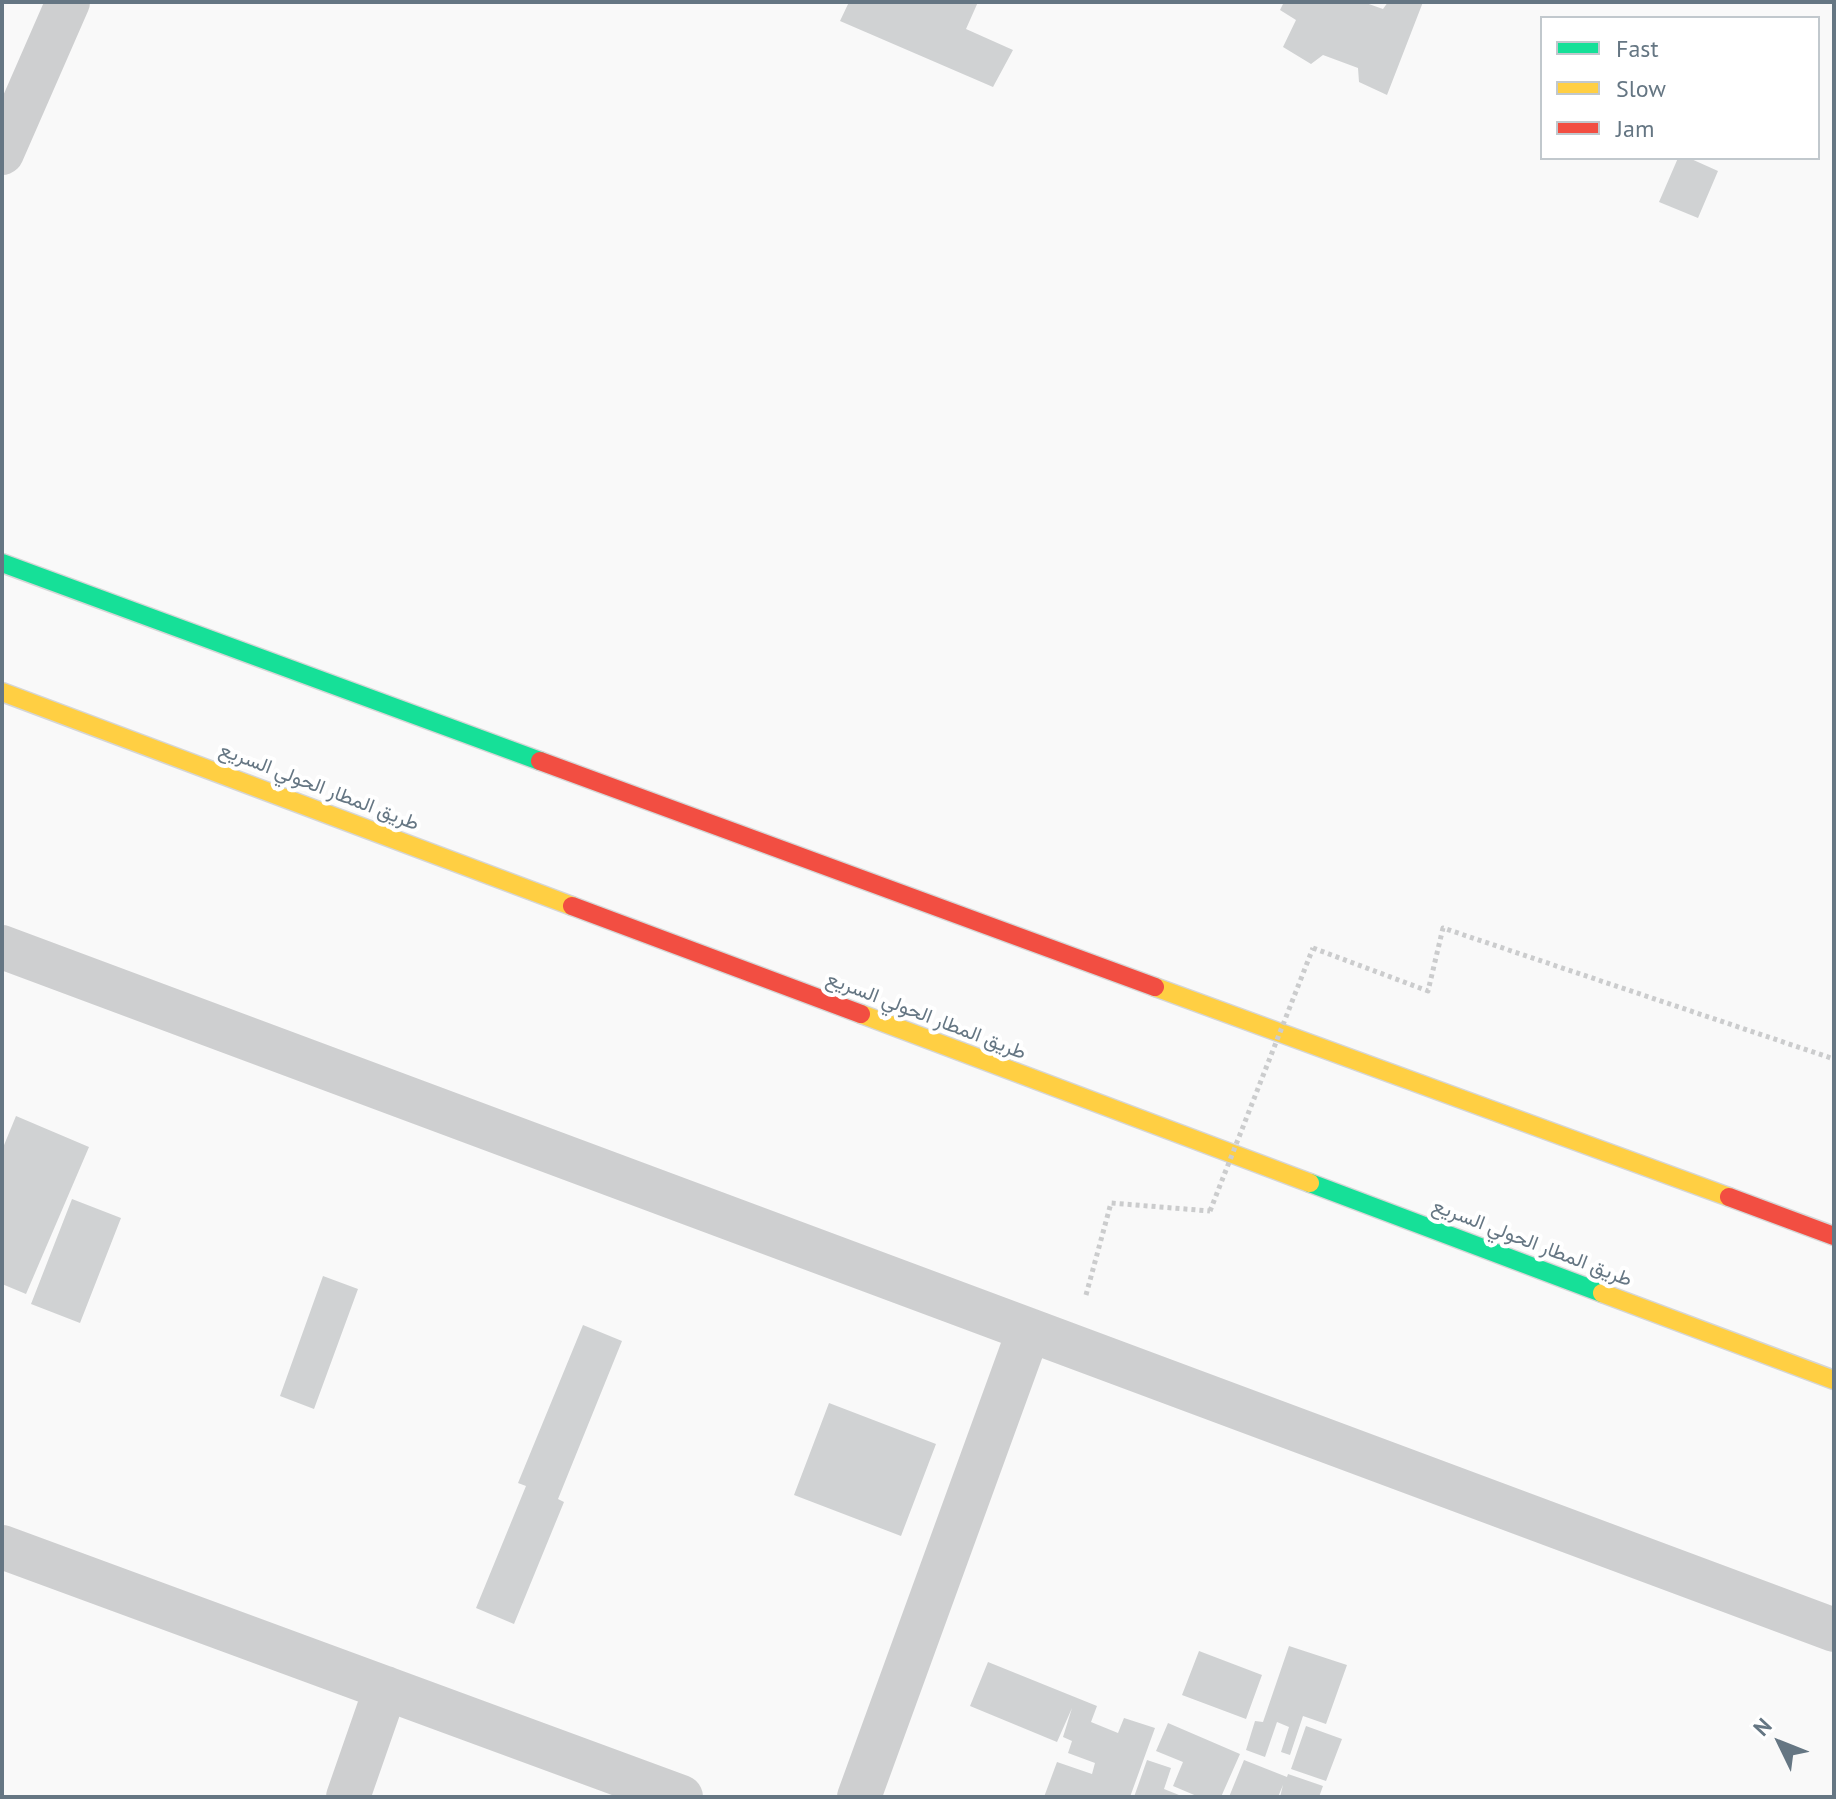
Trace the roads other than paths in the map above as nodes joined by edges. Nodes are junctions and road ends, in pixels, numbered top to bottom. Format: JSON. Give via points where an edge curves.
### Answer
{"nodes":[{"id":1,"x":68,"y":2,"type":"edge"},
{"id":2,"x":2,"y":153,"type":"edge"},
{"id":3,"x":2,"y":563,"type":"edge"},
{"id":4,"x":2,"y":692,"type":"edge"},
{"id":5,"x":2,"y":947,"type":"edge"},
{"id":6,"x":1834,"y":1236,"type":"edge"},
{"id":7,"x":1029,"y":1330,"type":"junction"},
{"id":8,"x":1834,"y":1380,"type":"edge"},
{"id":9,"x":2,"y":1547,"type":"edge"},
{"id":10,"x":1834,"y":1630,"type":"edge"},
{"id":11,"x":386,"y":1688,"type":"junction"},
{"id":12,"x":348,"y":1797,"type":"edge"},
{"id":13,"x":681,"y":1797,"type":"edge"},
{"id":14,"x":859,"y":1797,"type":"edge"}],
"edges":[{"from":1,"to":2,"type":"street"},
{"from":3,"to":6,"type":"highway"},
{"from":4,"to":8,"type":"highway","name":"طريق المطار الحولي السريع"},
{"from":5,"to":7,"type":"street"},
{"from":7,"to":10,"type":"street"},
{"from":7,"to":14,"type":"street"},
{"from":9,"to":11,"type":"street"},
{"from":11,"to":12,"type":"street"},
{"from":11,"to":13,"type":"street"}]}
